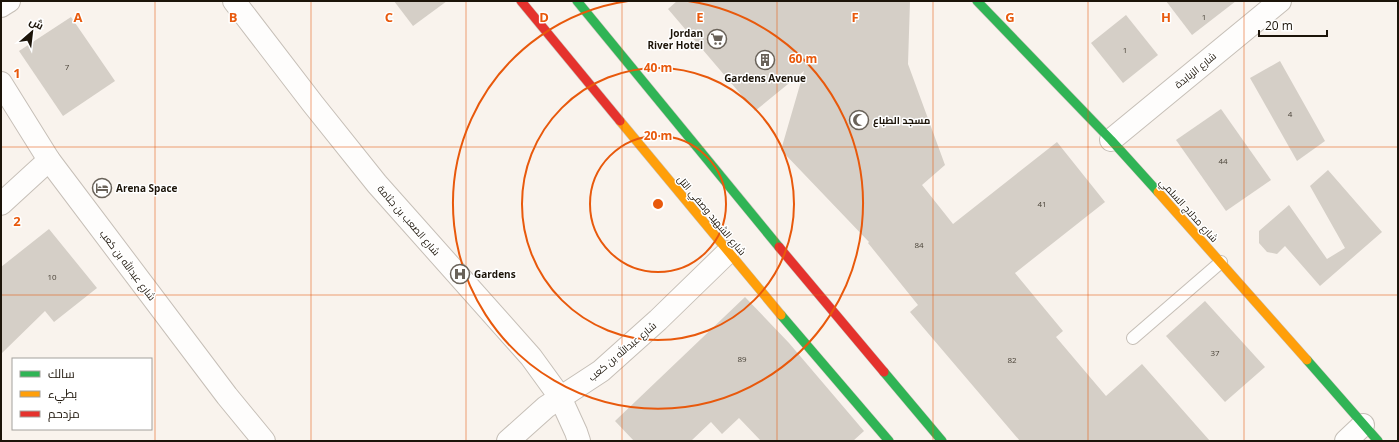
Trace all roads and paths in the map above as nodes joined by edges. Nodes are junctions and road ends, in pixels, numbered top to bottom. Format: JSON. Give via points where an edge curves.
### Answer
{"nodes":[{"id":1,"x":9,"y":1,"type":"edge"},
{"id":2,"x":234,"y":1,"type":"edge"},
{"id":3,"x":521,"y":1,"type":"edge"},
{"id":4,"x":577,"y":1,"type":"edge"},
{"id":5,"x":977,"y":1,"type":"edge"},
{"id":6,"x":1280,"y":1,"type":"edge"},
{"id":7,"x":1,"y":6,"type":"edge"},
{"id":8,"x":1258,"y":9,"type":"edge"},
{"id":9,"x":1,"y":83,"type":"edge"},
{"id":10,"x":1111,"y":140,"type":"junction"},
{"id":11,"x":49,"y":160,"type":"junction"},
{"id":12,"x":1,"y":204,"type":"edge"},
{"id":13,"x":728,"y":252,"type":"junction"},
{"id":14,"x":1221,"y":262,"type":"junction"},
{"id":15,"x":1133,"y":338,"type":"dead end"},
{"id":16,"x":560,"y":397,"type":"junction"},
{"id":17,"x":1363,"y":425,"type":"junction"},
{"id":18,"x":264,"y":441,"type":"edge"},
{"id":19,"x":508,"y":441,"type":"edge"},
{"id":20,"x":579,"y":441,"type":"edge"},
{"id":21,"x":889,"y":441,"type":"edge"},
{"id":22,"x":942,"y":441,"type":"edge"},
{"id":23,"x":1346,"y":441,"type":"edge"},
{"id":24,"x":1378,"y":441,"type":"edge"}],
"edges":[{"from":1,"to":7,"type":"street"},
{"from":2,"to":16,"type":"street","name":"شارع الصعب بن جثامة","via":[[377,184],[531,357]]},
{"from":3,"to":13,"type":"main road","name":"شارع الشهيد وصفي التل"},
{"from":4,"to":22,"type":"main road"},
{"from":5,"to":10,"type":"main road","name":"شارع مدلاج السلمي"},
{"from":6,"to":8,"type":"street","name":"شارع الزبابدة"},
{"from":8,"to":10,"type":"street","name":"شارع الزبابدة"},
{"from":9,"to":11,"type":"street","name":"شارع عبدالله بن كعب"},
{"from":10,"to":14,"type":"main road","name":"شارع مدلاج السلمي"},
{"from":11,"to":12,"type":"street"},
{"from":11,"to":18,"type":"street","name":"شارع عبدالله بن كعب"},
{"from":13,"to":16,"type":"street","name":"شارع عبدالله بن كعب","via":[[616,359]]},
{"from":13,"to":21,"type":"main road","name":"شارع الشهيد وصفي التل"},
{"from":14,"to":15,"type":"lane"},
{"from":14,"to":17,"type":"main road","name":"شارع مدلاج السلمي"},
{"from":16,"to":19,"type":"street","name":"شارع عبدالله بن كعب","via":[[546,406]]},
{"from":16,"to":20,"type":"street","name":"شارع الصعب بن جثامة"},
{"from":17,"to":23,"type":"street"},
{"from":17,"to":24,"type":"main road","name":"شارع مدلاج السلمي"}]}
